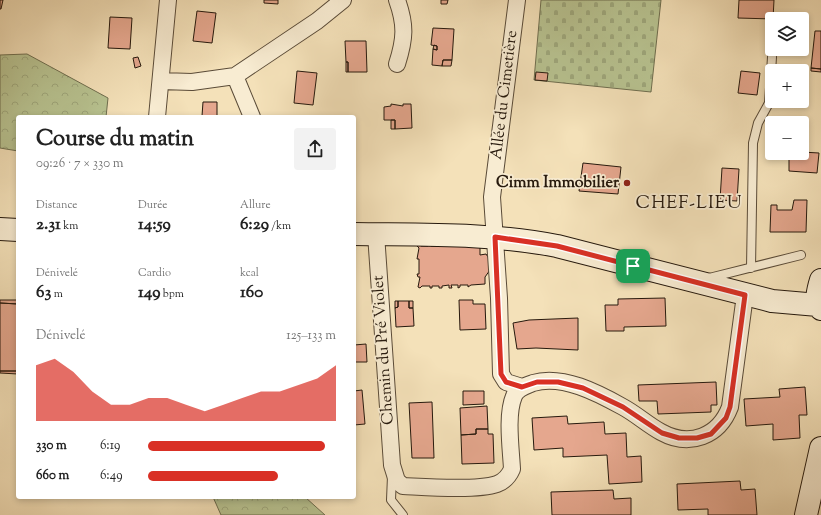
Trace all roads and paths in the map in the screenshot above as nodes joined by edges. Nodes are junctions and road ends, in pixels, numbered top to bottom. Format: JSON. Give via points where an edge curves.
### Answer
{"nodes":[{"id":1,"x":168,"y":0,"type":"edge"},
{"id":2,"x":344,"y":0,"type":"edge"},
{"id":3,"x":397,"y":0,"type":"edge"},
{"id":4,"x":518,"y":0,"type":"edge"},
{"id":5,"x":772,"y":57,"type":"dead end"},
{"id":6,"x":398,"y":64,"type":"dead end"},
{"id":7,"x":235,"y":76,"type":"junction"},
{"id":8,"x":161,"y":81,"type":"junction"},
{"id":9,"x":157,"y":115,"type":"edge"},
{"id":10,"x":251,"y":115,"type":"edge"},
{"id":11,"x":0,"y":229,"type":"edge"},
{"id":12,"x":16,"y":230,"type":"edge"},
{"id":13,"x":356,"y":234,"type":"edge"},
{"id":14,"x":376,"y":234,"type":"junction"},
{"id":15,"x":495,"y":237,"type":"junction"},
{"id":16,"x":801,"y":256,"type":"dead end"},
{"id":17,"x":752,"y":268,"type":"junction"},
{"id":18,"x":821,"y":280,"type":"edge"},
{"id":19,"x":694,"y":282,"type":"junction"},
{"id":20,"x":745,"y":295,"type":"junction"},
{"id":21,"x":820,"y":307,"type":"edge"},
{"id":22,"x":522,"y":387,"type":"junction"},
{"id":23,"x":821,"y":448,"type":"edge"},
{"id":24,"x":392,"y":465,"type":"junction"},
{"id":25,"x":403,"y":515,"type":"edge"},
{"id":26,"x":806,"y":515,"type":"edge"}],
"edges":[{"from":1,"to":8,"type":"street"},
{"from":2,"to":7,"type":"street"},
{"from":3,"to":6,"type":"street","via":[[404,18],[404,42]]},
{"from":4,"to":15,"type":"street","name":"Allée du Cimetière","via":[[492,197]]},
{"from":5,"to":17,"type":"lane","via":[[768,103],[758,123],[753,143]]},
{"from":7,"to":8,"type":"street","via":[[192,82]]},
{"from":7,"to":10,"type":"street"},
{"from":8,"to":9,"type":"street"},
{"from":11,"to":12,"type":"main road"},
{"from":13,"to":14,"type":"main road"},
{"from":14,"to":15,"type":"main road"},
{"from":14,"to":24,"type":"street","name":"Chemin du Pré Violet"},
{"from":15,"to":19,"type":"main road","via":[[557,246]]},
{"from":15,"to":22,"type":"street","name":"Allée du Cimetière","via":[[501,374],[506,382]]},
{"from":16,"to":17,"type":"lane"},
{"from":17,"to":19,"type":"lane"},
{"from":18,"to":21,"type":"main road","via":[[817,291]]},
{"from":19,"to":20,"type":"main road"},
{"from":20,"to":21,"type":"main road"},
{"from":20,"to":22,"type":"street","via":[[730,407],[726,418],[711,434],[697,438],[679,438],[662,433],[623,407],[583,388],[558,382],[537,382]]},
{"from":22,"to":24,"type":"street","name":"Chemin du Pré Violet","via":[[514,395],[511,408],[512,469],[508,477],[497,484],[475,487],[403,486],[397,482]]},
{"from":23,"to":26,"type":"main road"},
{"from":24,"to":25,"type":"lane","name":"Chemin du Pré Violet","via":[[391,500]]}]}
